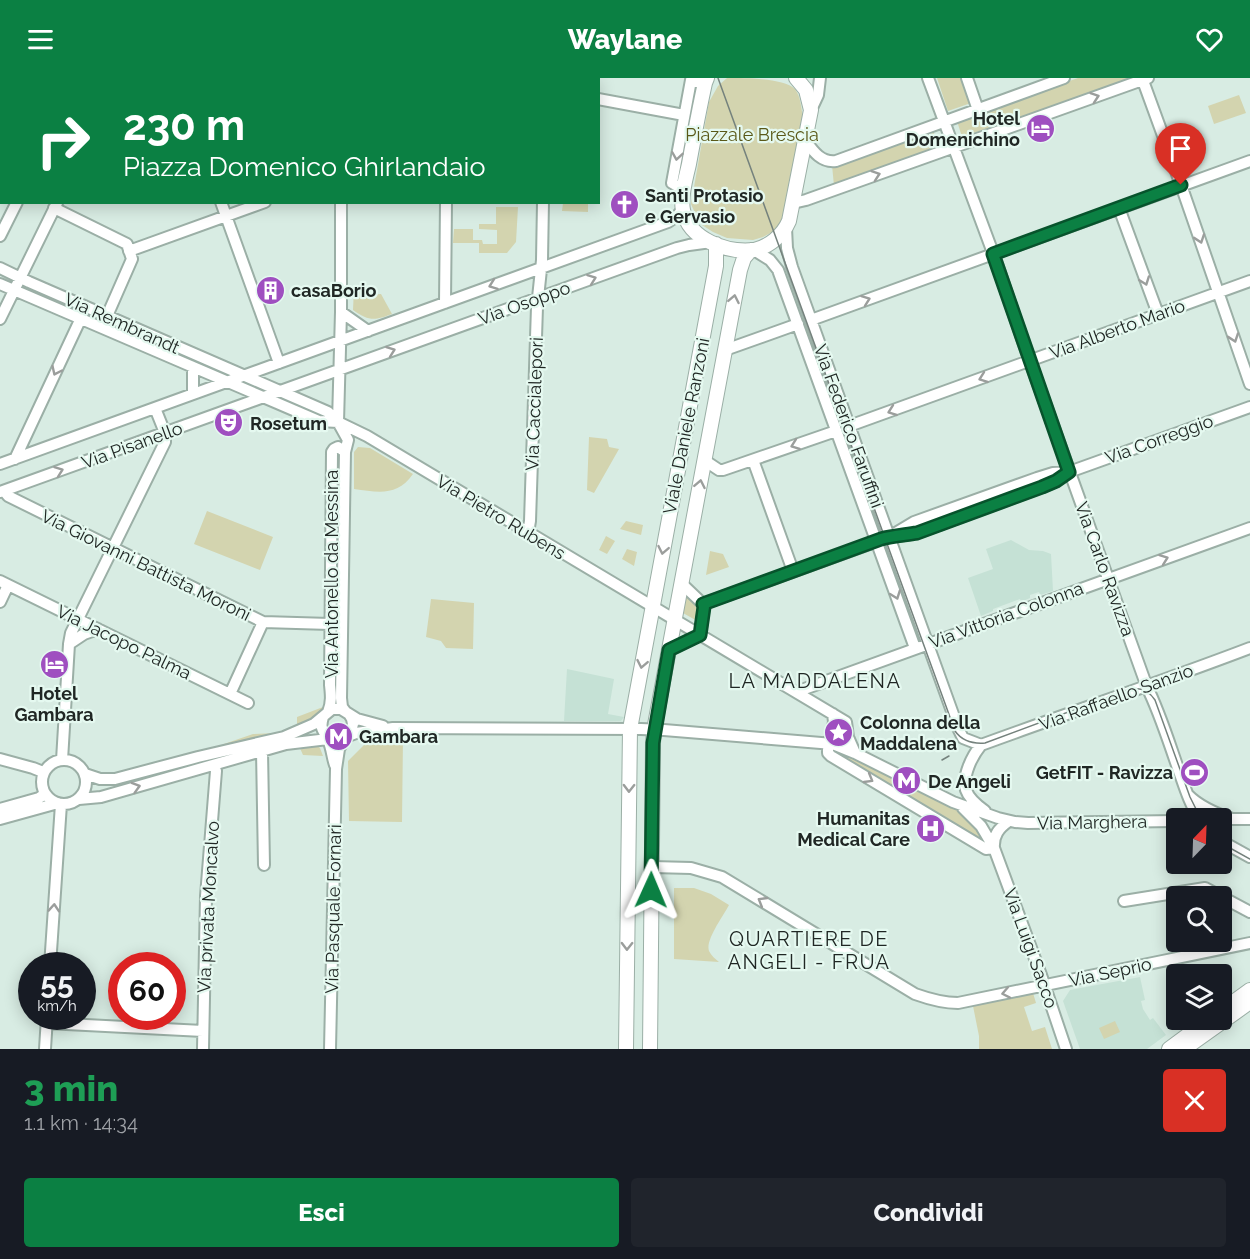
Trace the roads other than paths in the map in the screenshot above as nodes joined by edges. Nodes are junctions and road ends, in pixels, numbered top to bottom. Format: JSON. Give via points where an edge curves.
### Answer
{"nodes":[{"id":1,"x":796,"y":78,"type":"edge"},
{"id":2,"x":820,"y":78,"type":"edge"},
{"id":3,"x":928,"y":78,"type":"edge"},
{"id":4,"x":967,"y":78,"type":"edge"},
{"id":5,"x":1064,"y":78,"type":"edge"},
{"id":6,"x":1144,"y":79,"type":"edge"},
{"id":7,"x":706,"y":80,"type":"edge"},
{"id":8,"x":600,"y":99,"type":"edge"},
{"id":9,"x":811,"y":110,"type":"junction"},
{"id":10,"x":978,"y":110,"type":"junction"},
{"id":11,"x":684,"y":115,"type":"junction"},
{"id":12,"x":945,"y":123,"type":"junction"},
{"id":13,"x":805,"y":140,"type":"junction"},
{"id":14,"x":954,"y":148,"type":"junction"},
{"id":15,"x":1250,"y":160,"type":"edge"},
{"id":16,"x":1181,"y":185,"type":"junction"},
{"id":17,"x":684,"y":190,"type":"junction"},
{"id":18,"x":793,"y":203,"type":"junction"},
{"id":19,"x":15,"y":204,"type":"edge"},
{"id":20,"x":222,"y":204,"type":"edge"},
{"id":21,"x":259,"y":204,"type":"edge"},
{"id":22,"x":341,"y":204,"type":"edge"},
{"id":23,"x":446,"y":204,"type":"edge"},
{"id":24,"x":543,"y":204,"type":"edge"},
{"id":25,"x":56,"y":205,"type":"edge"},
{"id":26,"x":1119,"y":208,"type":"junction"},
{"id":27,"x":683,"y":209,"type":"junction"},
{"id":28,"x":226,"y":216,"type":"junction"},
{"id":29,"x":786,"y":228,"type":"junction"},
{"id":30,"x":0,"y":236,"type":"edge"},
{"id":31,"x":713,"y":243,"type":"junction"},
{"id":32,"x":752,"y":250,"type":"junction"},
{"id":33,"x":129,"y":251,"type":"junction"},
{"id":34,"x":993,"y":254,"type":"junction"},
{"id":35,"x":0,"y":268,"type":"edge"},
{"id":36,"x":542,"y":268,"type":"junction"},
{"id":37,"x":20,"y":278,"type":"junction"},
{"id":38,"x":1250,"y":281,"type":"edge"},
{"id":39,"x":0,"y":284,"type":"edge"},
{"id":40,"x":14,"y":291,"type":"junction"},
{"id":41,"x":1218,"y":293,"type":"junction"},
{"id":42,"x":537,"y":299,"type":"junction"},
{"id":43,"x":445,"y":303,"type":"junction"},
{"id":44,"x":341,"y":312,"type":"junction"},
{"id":45,"x":1158,"y":314,"type":"junction"},
{"id":46,"x":107,"y":316,"type":"junction"},
{"id":47,"x":81,"y":318,"type":"junction"},
{"id":48,"x":0,"y":319,"type":"edge"},
{"id":49,"x":811,"y":320,"type":"junction"},
{"id":50,"x":798,"y":324,"type":"junction"},
{"id":51,"x":368,"y":331,"type":"junction"},
{"id":52,"x":340,"y":341,"type":"junction"},
{"id":53,"x":725,"y":350,"type":"junction"},
{"id":54,"x":1029,"y":360,"type":"junction"},
{"id":55,"x":279,"y":363,"type":"junction"},
{"id":56,"x":193,"y":367,"type":"junction"},
{"id":57,"x":338,"y":370,"type":"junction"},
{"id":58,"x":244,"y":376,"type":"junction"},
{"id":59,"x":228,"y":382,"type":"junction"},
{"id":60,"x":1250,"y":384,"type":"edge"},
{"id":61,"x":281,"y":392,"type":"junction"},
{"id":62,"x":193,"y":393,"type":"junction"},
{"id":63,"x":264,"y":397,"type":"junction"},
{"id":64,"x":1250,"y":407,"type":"edge"},
{"id":65,"x":155,"y":408,"type":"junction"},
{"id":66,"x":338,"y":423,"type":"junction"},
{"id":67,"x":849,"y":426,"type":"junction"},
{"id":68,"x":836,"y":430,"type":"junction"},
{"id":69,"x":165,"y":433,"type":"junction"},
{"id":70,"x":345,"y":452,"type":"junction"},
{"id":71,"x":15,"y":459,"type":"junction"},
{"id":72,"x":704,"y":460,"type":"junction"},
{"id":73,"x":753,"y":460,"type":"junction"},
{"id":74,"x":0,"y":464,"type":"edge"},
{"id":75,"x":1069,"y":472,"type":"junction"},
{"id":76,"x":1040,"y":483,"type":"junction"},
{"id":77,"x":2,"y":492,"type":"edge"},
{"id":78,"x":914,"y":522,"type":"junction"},
{"id":79,"x":1250,"y":528,"type":"edge"},
{"id":80,"x":528,"y":533,"type":"junction"},
{"id":81,"x":917,"y":533,"type":"junction"},
{"id":82,"x":889,"y":537,"type":"junction"},
{"id":83,"x":876,"y":541,"type":"junction"},
{"id":84,"x":113,"y":549,"type":"junction"},
{"id":85,"x":793,"y":571,"type":"junction"},
{"id":86,"x":1108,"y":578,"type":"junction"},
{"id":87,"x":4,"y":583,"type":"edge"},
{"id":88,"x":681,"y":583,"type":"junction"},
{"id":89,"x":0,"y":602,"type":"edge"},
{"id":90,"x":703,"y":604,"type":"junction"},
{"id":91,"x":663,"y":613,"type":"junction"},
{"id":92,"x":78,"y":619,"type":"junction"},
{"id":93,"x":264,"y":622,"type":"junction"},
{"id":94,"x":330,"y":624,"type":"junction"},
{"id":95,"x":98,"y":629,"type":"junction"},
{"id":96,"x":700,"y":635,"type":"junction"},
{"id":97,"x":69,"y":644,"type":"junction"},
{"id":98,"x":927,"y":644,"type":"junction"},
{"id":99,"x":915,"y":648,"type":"junction"},
{"id":100,"x":1250,"y":648,"type":"edge"},
{"id":101,"x":669,"y":650,"type":"junction"},
{"id":102,"x":1147,"y":687,"type":"junction"},
{"id":103,"x":796,"y":692,"type":"junction"},
{"id":104,"x":230,"y":694,"type":"junction"},
{"id":105,"x":248,"y":703,"type":"dead end"},
{"id":106,"x":347,"y":713,"type":"junction"},
{"id":107,"x":326,"y":714,"type":"junction"},
{"id":108,"x":833,"y":714,"type":"junction"},
{"id":109,"x":393,"y":728,"type":"junction"},
{"id":110,"x":630,"y":729,"type":"junction"},
{"id":111,"x":654,"y":730,"type":"junction"},
{"id":112,"x":346,"y":738,"type":"junction"},
{"id":113,"x":328,"y":739,"type":"junction"},
{"id":114,"x":830,"y":743,"type":"junction"},
{"id":115,"x":981,"y":745,"type":"junction"},
{"id":116,"x":262,"y":751,"type":"junction"},
{"id":117,"x":855,"y":753,"type":"junction"},
{"id":118,"x":0,"y":759,"type":"edge"},
{"id":119,"x":213,"y":759,"type":"junction"},
{"id":120,"x":62,"y":760,"type":"junction"},
{"id":121,"x":336,"y":769,"type":"junction"},
{"id":122,"x":44,"y":772,"type":"junction"},
{"id":123,"x":85,"y":774,"type":"junction"},
{"id":124,"x":1186,"y":792,"type":"junction"},
{"id":125,"x":45,"y":794,"type":"junction"},
{"id":126,"x":79,"y":798,"type":"junction"},
{"id":127,"x":953,"y":802,"type":"junction"},
{"id":128,"x":59,"y":804,"type":"junction"},
{"id":129,"x":1184,"y":808,"type":"edge"},
{"id":130,"x":1193,"y":808,"type":"edge"},
{"id":131,"x":1208,"y":808,"type":"edge"},
{"id":132,"x":0,"y":809,"type":"edge"},
{"id":133,"x":990,"y":816,"type":"junction"},
{"id":134,"x":0,"y":819,"type":"edge"},
{"id":135,"x":1232,"y":819,"type":"edge"},
{"id":136,"x":1250,"y":819,"type":"edge"},
{"id":137,"x":1009,"y":821,"type":"junction"},
{"id":138,"x":1166,"y":821,"type":"edge"},
{"id":139,"x":981,"y":826,"type":"junction"},
{"id":140,"x":1232,"y":843,"type":"edge"},
{"id":141,"x":1232,"y":847,"type":"edge"},
{"id":142,"x":994,"y":848,"type":"junction"},
{"id":143,"x":1250,"y":851,"type":"edge"},
{"id":144,"x":1250,"y":857,"type":"edge"},
{"id":145,"x":264,"y":865,"type":"dead end"},
{"id":146,"x":652,"y":867,"type":"junction"},
{"id":147,"x":1124,"y":901,"type":"dead end"},
{"id":148,"x":1250,"y":912,"type":"edge"},
{"id":149,"x":1249,"y":946,"type":"edge"},
{"id":150,"x":51,"y":952,"type":"edge"},
{"id":151,"x":1045,"y":985,"type":"junction"},
{"id":152,"x":1250,"y":990,"type":"edge"},
{"id":153,"x":1250,"y":1002,"type":"edge"},
{"id":154,"x":1232,"y":1003,"type":"edge"},
{"id":155,"x":96,"y":1023,"type":"edge"},
{"id":156,"x":46,"y":1030,"type":"edge"},
{"id":157,"x":1195,"y":1030,"type":"edge"},
{"id":158,"x":203,"y":1031,"type":"junction"},
{"id":159,"x":45,"y":1049,"type":"edge"},
{"id":160,"x":203,"y":1049,"type":"edge"},
{"id":161,"x":330,"y":1049,"type":"edge"},
{"id":162,"x":626,"y":1049,"type":"edge"},
{"id":163,"x":650,"y":1049,"type":"edge"},
{"id":164,"x":1066,"y":1049,"type":"edge"},
{"id":165,"x":1169,"y":1049,"type":"edge"},
{"id":166,"x":1184,"y":1049,"type":"edge"}],
"edges":[{"from":1,"to":9,"type":"main road","via":[[806,90]]},
{"from":2,"to":9,"type":"street"},
{"from":3,"to":12,"type":"street","name":"Via Carlo Ravizza"},
{"from":4,"to":10,"type":"street"},
{"from":5,"to":10,"type":"street"},
{"from":14,"to":6,"type":"street","one_way":true},
{"from":6,"to":16,"type":"street"},
{"from":7,"to":11,"type":"street","via":[[691,80]]},
{"from":7,"to":17,"type":"main road"},
{"from":8,"to":11,"type":"street"},
{"from":9,"to":13,"type":"main road"},
{"from":10,"to":12,"type":"street"},
{"from":11,"to":17,"type":"street","one_way":true,"via":[[672,183]]},
{"from":12,"to":13,"type":"street","via":[[831,162],[823,160]]},
{"from":12,"to":14,"type":"street","name":"Via Carlo Ravizza"},
{"from":13,"to":18,"type":"main road"},
{"from":18,"to":14,"type":"street","one_way":true},
{"from":14,"to":34,"type":"street","name":"Via Carlo Ravizza"},
{"from":15,"to":16,"type":"street"},
{"from":16,"to":26,"type":"street"},
{"from":16,"to":41,"type":"street","one_way":true},
{"from":17,"to":27,"type":"main road"},
{"from":18,"to":29,"type":"main road"},
{"from":19,"to":30,"type":"street"},
{"from":20,"to":28,"type":"street"},
{"from":21,"to":28,"type":"street"},
{"from":22,"to":44,"type":"street","name":"Via Antonello da Messina"},
{"from":23,"to":43,"type":"street"},
{"from":24,"to":36,"type":"street","name":"Via Caccialepori"},
{"from":25,"to":33,"type":"street","via":[[127,244]]},
{"from":25,"to":37,"type":"street"},
{"from":26,"to":34,"type":"street"},
{"from":26,"to":45,"type":"street","one_way":true},
{"from":27,"to":31,"type":"main road","via":[[693,230]]},
{"from":27,"to":36,"type":"street","name":"Via Osoppo","via":[[668,222]]},
{"from":28,"to":33,"type":"street"},
{"from":28,"to":55,"type":"street"},
{"from":29,"to":32,"type":"main road","via":[[770,244]]},
{"from":29,"to":49,"type":"street","name":"Via Federico Faruffini","via":[[789,256]]},
{"from":31,"to":32,"type":"main road"},
{"from":42,"to":31,"type":"street","name":"Via Osoppo","one_way":true,"via":[[685,245]]},
{"from":31,"to":91,"type":"main road","name":"Viale Daniele Ranzoni","one_way":true,"via":[[716,266]]},
{"from":32,"to":50,"type":"street","name":"Via Federico Faruffini","via":[[777,267]]},
{"from":53,"to":32,"type":"main road","name":"Viale Daniele Ranzoni","one_way":true,"via":[[740,270]]},
{"from":33,"to":46,"type":"street","via":[[132,259]]},
{"from":49,"to":34,"type":"street","one_way":true},
{"from":34,"to":54,"type":"street","name":"Via Carlo Ravizza"},
{"from":35,"to":37,"type":"street","name":"Via Rembrandt"},
{"from":36,"to":42,"type":"street","name":"Via Caccialepori"},
{"from":36,"to":43,"type":"street","name":"Via Osoppo","one_way":true},
{"from":37,"to":40,"type":"street"},
{"from":37,"to":46,"type":"street","name":"Via Rembrandt"},
{"from":38,"to":41,"type":"street","name":"Via Alberto Mario"},
{"from":39,"to":40,"type":"street","name":"Via Rembrandt"},
{"from":40,"to":47,"type":"street","name":"Via Rembrandt"},
{"from":40,"to":48,"type":"street"},
{"from":41,"to":45,"type":"street","name":"Via Alberto Mario"},
{"from":41,"to":60,"type":"street","one_way":true},
{"from":57,"to":42,"type":"street","name":"Via Osoppo","one_way":true},
{"from":42,"to":80,"type":"street","name":"Via Caccialepori"},
{"from":43,"to":51,"type":"street","name":"Via Osoppo"},
{"from":44,"to":51,"type":"street"},
{"from":44,"to":52,"type":"street","name":"Via Antonello da Messina"},
{"from":45,"to":54,"type":"street","name":"Via Alberto Mario"},
{"from":46,"to":58,"type":"street","name":"Via Rembrandt"},
{"from":47,"to":56,"type":"street","name":"Via Rembrandt"},
{"from":47,"to":71,"type":"street","one_way":true},
{"from":49,"to":67,"type":"street","name":"Via Federico Faruffini"},
{"from":50,"to":53,"type":"street"},
{"from":50,"to":68,"type":"street","name":"Via Federico Faruffini"},
{"from":51,"to":52,"type":"street","name":"Via Osoppo"},
{"from":52,"to":55,"type":"street","name":"Via Osoppo"},
{"from":52,"to":57,"type":"street","name":"Via Antonello da Messina"},
{"from":53,"to":72,"type":"main road","name":"Viale Daniele Ranzoni"},
{"from":54,"to":67,"type":"street","name":"Via Alberto Mario","one_way":true},
{"from":54,"to":75,"type":"street","name":"Via Carlo Ravizza"},
{"from":55,"to":58,"type":"street","name":"Via Pisanello"},
{"from":56,"to":59,"type":"street","name":"Via Rembrandt"},
{"from":56,"to":62,"type":"street","name":"Via Rembrandt"},
{"from":57,"to":61,"type":"street","name":"Via Osoppo"},
{"from":57,"to":66,"type":"street","name":"Via Antonello da Messina"},
{"from":58,"to":59,"type":"street","name":"Via Pisanello"},
{"from":58,"to":61,"type":"street","name":"Via Rembrandt"},
{"from":59,"to":62,"type":"street","name":"Via Pisanello"},
{"from":59,"to":63,"type":"street","name":"Via Rembrandt"},
{"from":61,"to":63,"type":"street","name":"Via Pisanello"},
{"from":61,"to":66,"type":"street","name":"Via Rembrandt","via":[[327,412]]},
{"from":62,"to":65,"type":"street","name":"Via Pisanello"},
{"from":63,"to":66,"type":"street","name":"Via Rembrandt","via":[[319,421]]},
{"from":63,"to":69,"type":"street","name":"Via Pisanello"},
{"from":64,"to":75,"type":"street","name":"Via Correggio"},
{"from":65,"to":69,"type":"street"},
{"from":65,"to":71,"type":"street","name":"Via Pisanello"},
{"from":66,"to":70,"type":"street","name":"Via Antonello da Messina","via":[[348,440]]},
{"from":66,"to":80,"type":"street","name":"Via Pietro Rubens","via":[[367,436]]},
{"from":67,"to":82,"type":"street","name":"Via Federico Faruffini"},
{"from":68,"to":73,"type":"street","one_way":true},
{"from":68,"to":83,"type":"street","name":"Via Federico Faruffini"},
{"from":77,"to":69,"type":"street","name":"Via Pisanello","one_way":true},
{"from":69,"to":84,"type":"street","via":[[165,442]]},
{"from":70,"to":94,"type":"street","name":"Via Antonello da Messina","via":[[338,447],[332,452]]},
{"from":70,"to":106,"type":"street","name":"Via Antonello da Messina","via":[[341,698]]},
{"from":71,"to":74,"type":"street","name":"Via Pisanello"},
{"from":72,"to":73,"type":"street","via":[[723,470]]},
{"from":88,"to":72,"type":"main road","name":"Viale Daniele Ranzoni","one_way":true},
{"from":73,"to":85,"type":"street"},
{"from":75,"to":76,"type":"street","name":"Via Correggio","via":[[1053,473]]},
{"from":75,"to":86,"type":"street","name":"Via Carlo Ravizza"},
{"from":76,"to":78,"type":"street","name":"Via Correggio"},
{"from":76,"to":81,"type":"street","name":"Via Correggio"},
{"from":77,"to":84,"type":"street","name":"Via Giovanni Battista Moroni"},
{"from":78,"to":81,"type":"street","via":[[912,529]]},
{"from":78,"to":82,"type":"street","name":"Via Correggio"},
{"from":86,"to":79,"type":"street","name":"Via Vittoria Colonna","one_way":true},
{"from":80,"to":91,"type":"street","name":"Via Pietro Rubens"},
{"from":81,"to":82,"type":"street","name":"Via Correggio"},
{"from":82,"to":83,"type":"street"},
{"from":82,"to":98,"type":"street","name":"Via Federico Faruffini"},
{"from":83,"to":85,"type":"street"},
{"from":83,"to":99,"type":"street","name":"Via Federico Faruffini","one_way":true},
{"from":84,"to":92,"type":"street"},
{"from":84,"to":93,"type":"street","name":"Via Giovanni Battista Moroni"},
{"from":85,"to":90,"type":"street"},
{"from":86,"to":98,"type":"street","name":"Via Vittoria Colonna"},
{"from":86,"to":102,"type":"street","name":"Via Carlo Ravizza"},
{"from":87,"to":89,"type":"street"},
{"from":87,"to":92,"type":"street","name":"Via Jacopo Palma"},
{"from":88,"to":90,"type":"street"},
{"from":88,"to":91,"type":"main road","name":"Viale Daniele Ranzoni"},
{"from":90,"to":96,"type":"street"},
{"from":91,"to":96,"type":"street","name":"Via Pietro Rubens"},
{"from":91,"to":101,"type":"main road"},
{"from":91,"to":110,"type":"main road","one_way":true},
{"from":92,"to":95,"type":"street","name":"Via Jacopo Palma"},
{"from":92,"to":97,"type":"street"},
{"from":93,"to":94,"type":"street","name":"Via Giovanni Battista Moroni"},
{"from":93,"to":104,"type":"street"},
{"from":94,"to":107,"type":"street","name":"Via Antonello da Messina","via":[[331,698]]},
{"from":95,"to":97,"type":"street"},
{"from":95,"to":104,"type":"street","name":"Via Jacopo Palma"},
{"from":96,"to":101,"type":"street"},
{"from":96,"to":103,"type":"street","name":"Via Pietro Rubens"},
{"from":97,"to":120,"type":"street"},
{"from":98,"to":99,"type":"street","name":"Via Vittoria Colonna"},
{"from":98,"to":115,"type":"street","name":"Via Federico Faruffini","via":[[960,733]]},
{"from":99,"to":103,"type":"street","name":"Via Vittoria Colonna"},
{"from":100,"to":102,"type":"street","name":"Via Raffaello Sanzio"},
{"from":101,"to":111,"type":"main road"},
{"from":102,"to":115,"type":"street","name":"Via Raffaello Sanzio"},
{"from":102,"to":124,"type":"street","name":"Via Carlo Ravizza"},
{"from":103,"to":108,"type":"street","name":"Via Pietro Rubens"},
{"from":104,"to":105,"type":"street","name":"Via Jacopo Palma"},
{"from":106,"to":107,"type":"street","via":[[337,708]]},
{"from":106,"to":109,"type":"street","via":[[370,724]]},
{"from":106,"to":112,"type":"street","via":[[353,724]]},
{"from":107,"to":113,"type":"street","via":[[321,726]]},
{"from":107,"to":119,"type":"street","via":[[314,724],[284,737]]},
{"from":108,"to":114,"type":"street"},
{"from":108,"to":117,"type":"street","name":"Via Pietro Rubens","via":[[846,722]]},
{"from":109,"to":110,"type":"street"},
{"from":109,"to":112,"type":"street"},
{"from":110,"to":111,"type":"street"},
{"from":110,"to":162,"type":"main road","one_way":true},
{"from":111,"to":114,"type":"street"},
{"from":111,"to":146,"type":"main road"},
{"from":112,"to":113,"type":"street"},
{"from":112,"to":121,"type":"street","name":"Via Pasquale Fornari","via":[[339,749]]},
{"from":113,"to":116,"type":"street"},
{"from":113,"to":121,"type":"street","name":"Via Pasquale Fornari"},
{"from":114,"to":117,"type":"street"},
{"from":114,"to":142,"type":"street","one_way":true,"via":[[831,756],[986,849]]},
{"from":115,"to":133,"type":"street","via":[[969,766],[966,789]]},
{"from":116,"to":119,"type":"street"},
{"from":116,"to":145,"type":"street"},
{"from":117,"to":127,"type":"street"},
{"from":118,"to":122,"type":"street"},
{"from":119,"to":123,"type":"street","via":[[115,779]]},
{"from":126,"to":119,"type":"street","one_way":true,"via":[[101,797]]},
{"from":119,"to":158,"type":"street","name":"Via privata Moncalvo","via":[[216,771],[206,906]]},
{"from":120,"to":122,"type":"street","via":[[53,762]]},
{"from":120,"to":123,"type":"street","via":[[76,764]]},
{"from":121,"to":161,"type":"street","name":"Via Pasquale Fornari"},
{"from":122,"to":125,"type":"street","via":[[41,783]]},
{"from":123,"to":126,"type":"street","via":[[86,787]]},
{"from":124,"to":129,"type":"street"},
{"from":124,"to":130,"type":"street","name":"Via Carlo Ravizza"},
{"from":124,"to":131,"type":"street"},
{"from":125,"to":128,"type":"street"},
{"from":125,"to":132,"type":"street"},
{"from":126,"to":128,"type":"street"},
{"from":127,"to":133,"type":"street","name":"Via Marghera"},
{"from":127,"to":139,"type":"street","name":"Via Luigi Sacco"},
{"from":128,"to":134,"type":"street"},
{"from":150,"to":128,"type":"street","one_way":true},
{"from":133,"to":137,"type":"street","name":"Via Marghera"},
{"from":133,"to":139,"type":"street","via":[[988,826]]},
{"from":135,"to":136,"type":"street"},
{"from":137,"to":138,"type":"street","name":"Via Marghera"},
{"from":137,"to":142,"type":"street","via":[[995,836]]},
{"from":139,"to":142,"type":"street","name":"Via Luigi Sacco"},
{"from":140,"to":143,"type":"street"},
{"from":141,"to":144,"type":"street"},
{"from":142,"to":151,"type":"street","name":"Via Luigi Sacco"},
{"from":151,"to":146,"type":"street","name":"Via Seprio","one_way":true,"via":[[958,1003],[928,999],[722,877],[691,868]]},
{"from":146,"to":163,"type":"main road"},
{"from":147,"to":148,"type":"street","via":[[1205,888]]},
{"from":149,"to":151,"type":"street","name":"Via Seprio"},
{"from":151,"to":164,"type":"street","name":"Via Luigi Sacco"},
{"from":152,"to":154,"type":"main road"},
{"from":153,"to":166,"type":"main road"},
{"from":155,"to":158,"type":"street"},
{"from":156,"to":159,"type":"street"},
{"from":157,"to":165,"type":"main road"},
{"from":158,"to":160,"type":"street","name":"Via privata Moncalvo"}]}
